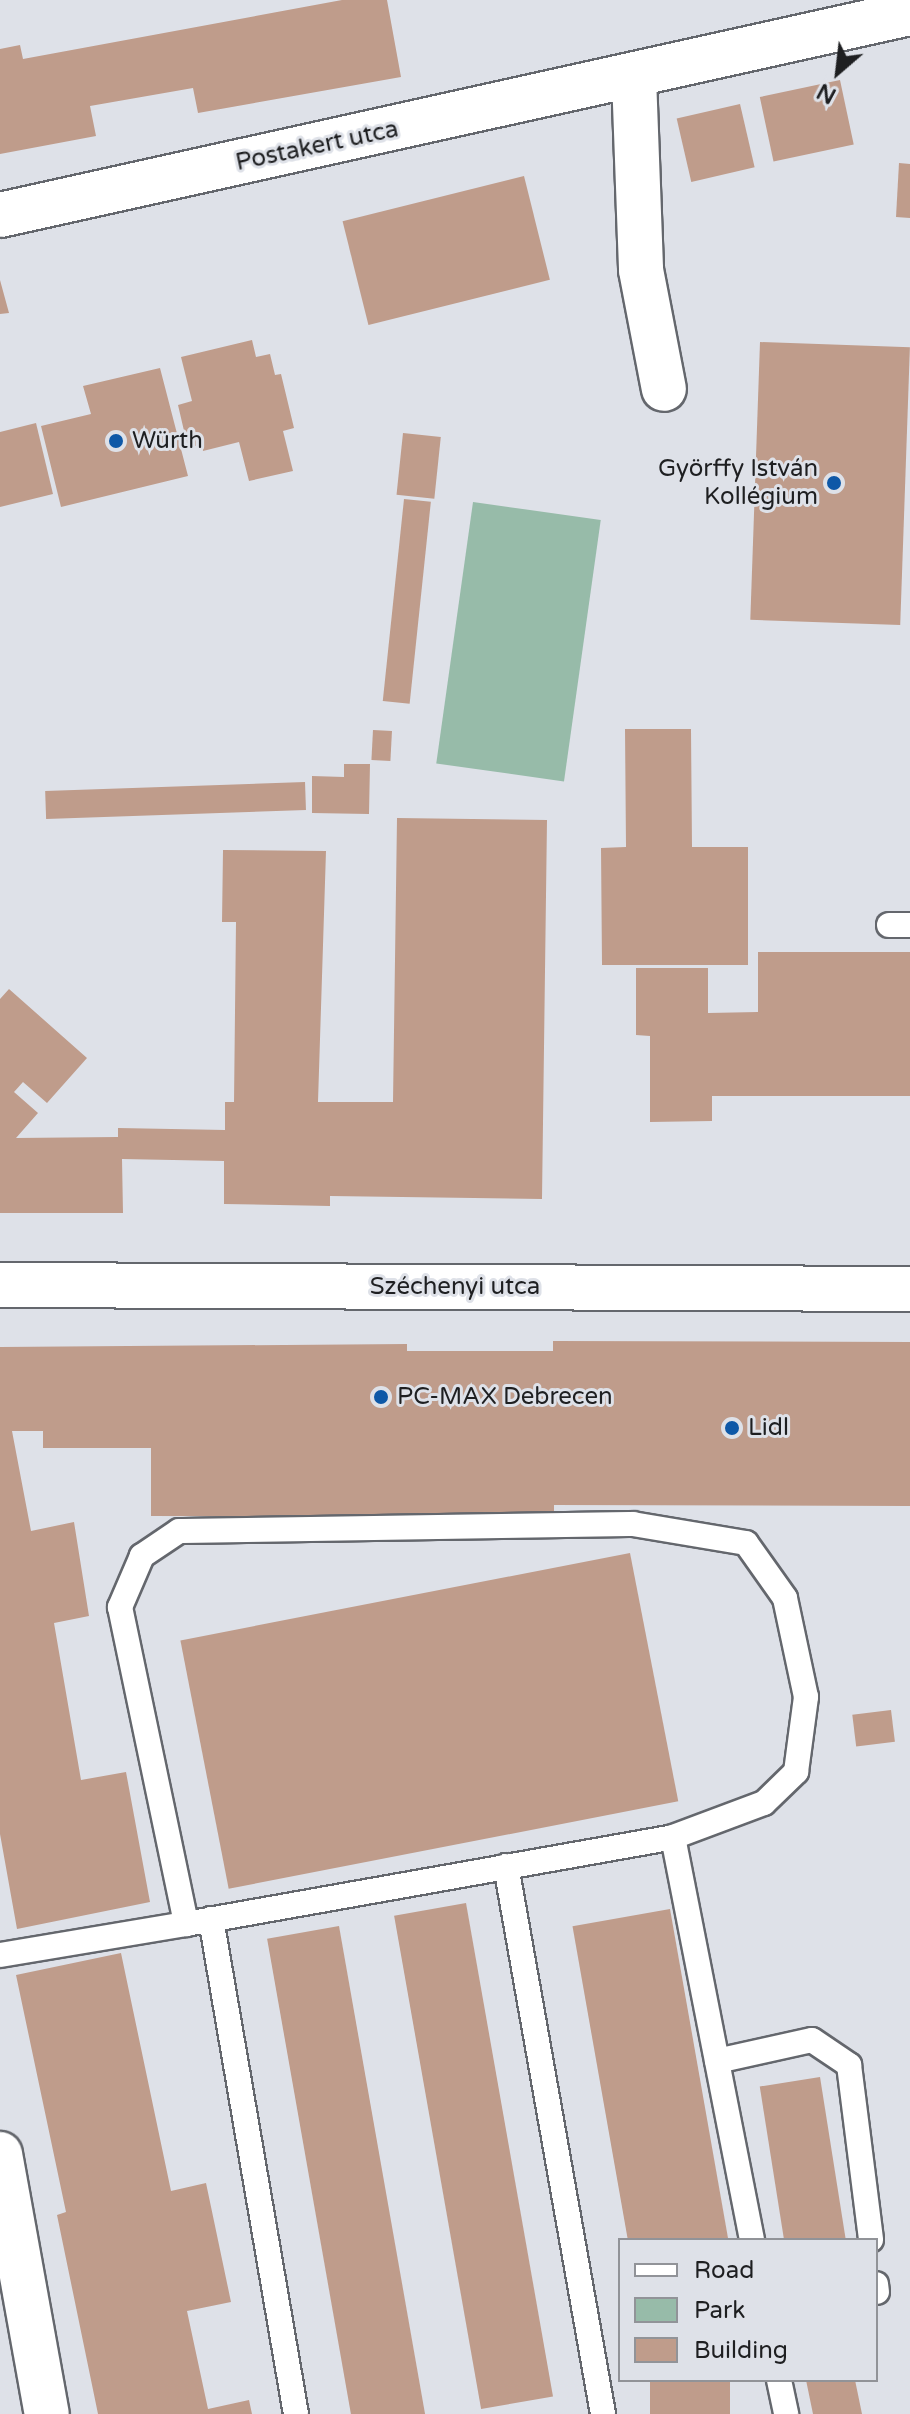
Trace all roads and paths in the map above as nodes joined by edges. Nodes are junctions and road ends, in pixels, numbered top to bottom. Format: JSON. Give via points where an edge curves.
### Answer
{"nodes":[{"id":1,"x":910,"y":13,"type":"edge"},
{"id":2,"x":634,"y":77,"type":"junction"},
{"id":3,"x":0,"y":215,"type":"edge"},
{"id":4,"x":664,"y":389,"type":"dead end"},
{"id":5,"x":0,"y":1285,"type":"edge"},
{"id":6,"x":910,"y":1289,"type":"edge"},
{"id":7,"x":673,"y":1837,"type":"junction"},
{"id":8,"x":506,"y":1866,"type":"junction"},
{"id":9,"x":211,"y":1919,"type":"junction"},
{"id":10,"x":186,"y":1924,"type":"junction"},
{"id":11,"x":0,"y":1955,"type":"edge"},
{"id":12,"x":717,"y":2061,"type":"junction"},
{"id":13,"x":0,"y":2154,"type":"edge"},
{"id":14,"x":752,"y":2238,"type":"edge"},
{"id":15,"x":871,"y":2238,"type":"edge"},
{"id":16,"x":779,"y":2382,"type":"edge"},
{"id":17,"x":47,"y":2414,"type":"edge"},
{"id":18,"x":296,"y":2414,"type":"edge"},
{"id":19,"x":603,"y":2414,"type":"edge"},
{"id":20,"x":786,"y":2414,"type":"edge"}],
"edges":[{"from":1,"to":2,"type":"street","name":"Postakert utca"},
{"from":2,"to":3,"type":"street","name":"Postakert utca"},
{"from":2,"to":4,"type":"street","via":[[641,270]]},
{"from":5,"to":6,"type":"street","name":"Széchenyi utca"},
{"from":7,"to":8,"type":"lane"},
{"from":7,"to":10,"type":"lane","via":[[764,1803],[796,1772],[806,1697],[785,1598],[746,1543],[633,1524],[179,1531],[142,1556],[120,1607]]},
{"from":7,"to":12,"type":"lane"},
{"from":8,"to":9,"type":"lane"},
{"from":8,"to":19,"type":"lane"},
{"from":9,"to":10,"type":"lane"},
{"from":9,"to":18,"type":"lane"},
{"from":10,"to":11,"type":"lane"},
{"from":12,"to":14,"type":"lane"},
{"from":12,"to":15,"type":"lane","via":[[812,2040],[849,2065]]},
{"from":13,"to":17,"type":"street"},
{"from":16,"to":20,"type":"lane"}]}
